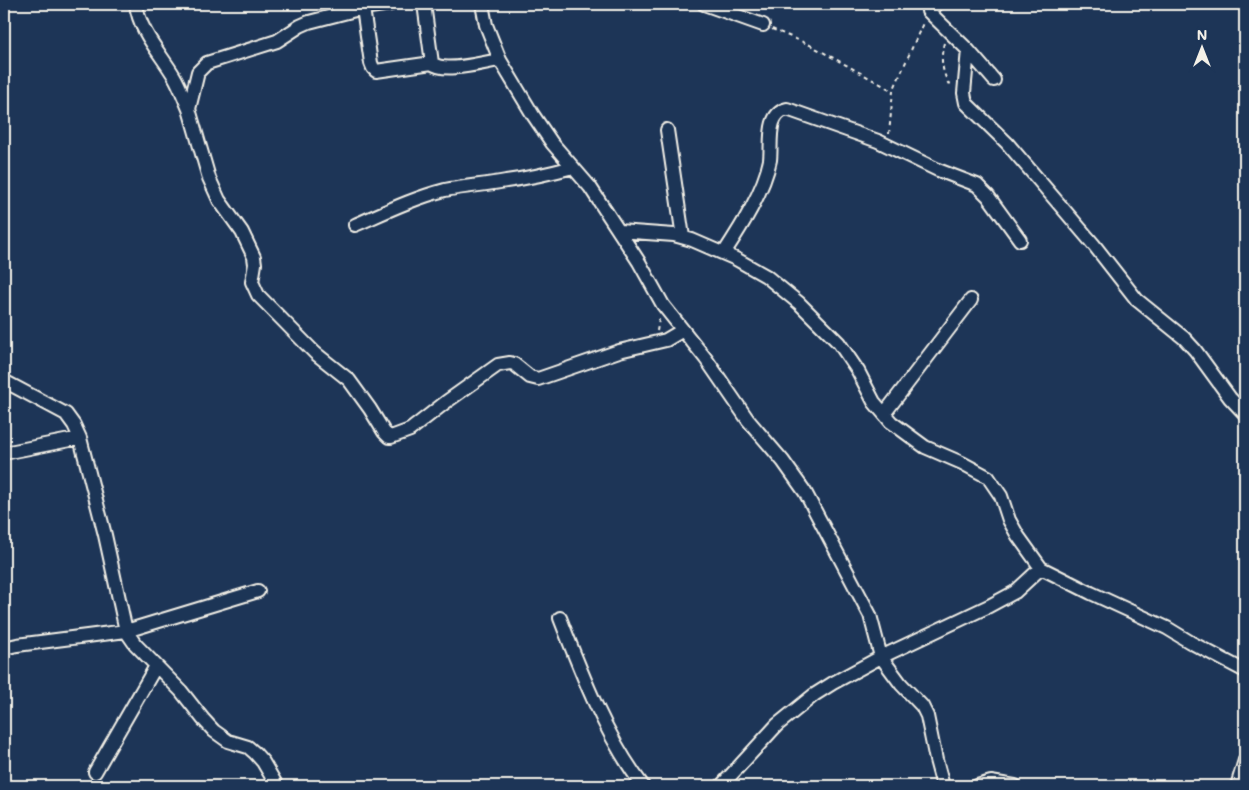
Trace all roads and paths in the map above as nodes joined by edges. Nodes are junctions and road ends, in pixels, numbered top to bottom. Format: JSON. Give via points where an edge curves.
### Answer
{"nodes":[{"id":1,"x":136,"y":4,"type":"edge"},
{"id":2,"x":391,"y":4,"type":"edge"},
{"id":3,"x":424,"y":4,"type":"edge"},
{"id":4,"x":482,"y":4,"type":"edge"},
{"id":5,"x":704,"y":4,"type":"edge"},
{"id":6,"x":930,"y":6,"type":"edge"},
{"id":7,"x":363,"y":8,"type":"junction"},
{"id":8,"x":763,"y":25,"type":"joint"},
{"id":9,"x":947,"y":31,"type":"junction"},
{"id":10,"x":968,"y":50,"type":"junction"},
{"id":11,"x":500,"y":60,"type":"junction"},
{"id":12,"x":432,"y":63,"type":"junction"},
{"id":13,"x":994,"y":80,"type":"dead end"},
{"id":14,"x":965,"y":89,"type":"junction"},
{"id":15,"x":893,"y":91,"type":"junction"},
{"id":16,"x":189,"y":109,"type":"junction"},
{"id":17,"x":667,"y":130,"type":"dead end"},
{"id":18,"x":888,"y":145,"type":"junction"},
{"id":19,"x":573,"y":167,"type":"junction"},
{"id":20,"x":355,"y":225,"type":"dead end"},
{"id":21,"x":619,"y":231,"type":"junction"},
{"id":22,"x":683,"y":237,"type":"junction"},
{"id":23,"x":1020,"y":240,"type":"dead end"},
{"id":24,"x":724,"y":253,"type":"junction"},
{"id":25,"x":971,"y":300,"type":"dead end"},
{"id":26,"x":663,"y":305,"type":"junction"},
{"id":27,"x":683,"y":330,"type":"junction"},
{"id":28,"x":643,"y":346,"type":"junction"},
{"id":29,"x":4,"y":381,"type":"edge"},
{"id":30,"x":884,"y":414,"type":"junction"},
{"id":31,"x":1245,"y":414,"type":"edge"},
{"id":32,"x":80,"y":438,"type":"junction"},
{"id":33,"x":4,"y":453,"type":"edge"},
{"id":34,"x":1041,"y":568,"type":"junction"},
{"id":35,"x":258,"y":591,"type":"dead end"},
{"id":36,"x":560,"y":618,"type":"dead end"},
{"id":37,"x":126,"y":631,"type":"junction"},
{"id":38,"x":4,"y":648,"type":"edge"},
{"id":39,"x":882,"y":657,"type":"junction"},
{"id":40,"x":156,"y":666,"type":"junction"},
{"id":41,"x":1245,"y":670,"type":"edge"},
{"id":42,"x":1245,"y":760,"type":"edge"},
{"id":43,"x":95,"y":772,"type":"dead end"},
{"id":44,"x":277,"y":786,"type":"edge"},
{"id":45,"x":643,"y":786,"type":"edge"},
{"id":46,"x":721,"y":786,"type":"edge"},
{"id":47,"x":943,"y":786,"type":"edge"},
{"id":48,"x":977,"y":786,"type":"edge"},
{"id":49,"x":1015,"y":786,"type":"edge"},
{"id":50,"x":1237,"y":786,"type":"edge"}],
"edges":[{"from":1,"to":16,"type":"street","via":[[145,31],[176,79]]},
{"from":2,"to":7,"type":"street"},
{"from":3,"to":12,"type":"street"},
{"from":4,"to":11,"type":"street","via":[[486,25]]},
{"from":5,"to":8,"type":"street"},
{"from":6,"to":9,"type":"street"},
{"from":6,"to":15,"type":"path"},
{"from":7,"to":12,"type":"street","via":[[376,71]]},
{"from":7,"to":16,"type":"street","via":[[309,22],[277,41],[207,63],[198,72]]},
{"from":8,"to":15,"type":"path","via":[[810,45]]},
{"from":9,"to":10,"type":"street"},
{"from":9,"to":14,"type":"path","via":[[941,54],[943,69],[948,83]]},
{"from":10,"to":13,"type":"street"},
{"from":10,"to":14,"type":"street"},
{"from":11,"to":12,"type":"street","via":[[451,68],[438,68]]},
{"from":11,"to":19,"type":"street","via":[[552,143]]},
{"from":14,"to":31,"type":"street","via":[[966,103],[1007,142],[1137,300],[1195,350]]},
{"from":15,"to":18,"type":"path"},
{"from":16,"to":28,"type":"street","via":[[209,178],[254,257],[252,282],[258,295],[315,353],[348,380],[388,437],[410,430],[498,365],[514,364],[532,379],[593,358]]},
{"from":17,"to":22,"type":"street"},
{"from":18,"to":23,"type":"street","via":[[977,185]]},
{"from":18,"to":24,"type":"street","via":[[791,109],[781,111],[772,127],[770,158],[764,180]]},
{"from":19,"to":20,"type":"street","via":[[540,176],[446,190]]},
{"from":19,"to":21,"type":"street"},
{"from":21,"to":22,"type":"street"},
{"from":21,"to":26,"type":"street"},
{"from":22,"to":24,"type":"street"},
{"from":24,"to":30,"type":"street","via":[[772,281],[834,338]]},
{"from":25,"to":30,"type":"street"},
{"from":26,"to":27,"type":"street"},
{"from":26,"to":28,"type":"path","via":[[656,335]]},
{"from":27,"to":28,"type":"street","via":[[666,340]]},
{"from":27,"to":39,"type":"street","via":[[805,492],[870,615]]},
{"from":29,"to":32,"type":"street","via":[[66,414]]},
{"from":30,"to":34,"type":"street","via":[[925,447],[988,477],[998,491],[1018,536]]},
{"from":32,"to":33,"type":"street"},
{"from":32,"to":37,"type":"street"},
{"from":34,"to":39,"type":"street","via":[[1009,595]]},
{"from":34,"to":41,"type":"street","via":[[1167,628]]},
{"from":35,"to":37,"type":"street"},
{"from":36,"to":45,"type":"street","via":[[586,687]]},
{"from":37,"to":38,"type":"street"},
{"from":37,"to":40,"type":"street"},
{"from":39,"to":46,"type":"street","via":[[833,683],[777,724]]},
{"from":39,"to":47,"type":"street","via":[[927,716]]},
{"from":40,"to":43,"type":"street"},
{"from":40,"to":44,"type":"street","via":[[214,731],[255,753]]},
{"from":42,"to":50,"type":"street"},
{"from":48,"to":49,"type":"street","via":[[991,782]]}]}
